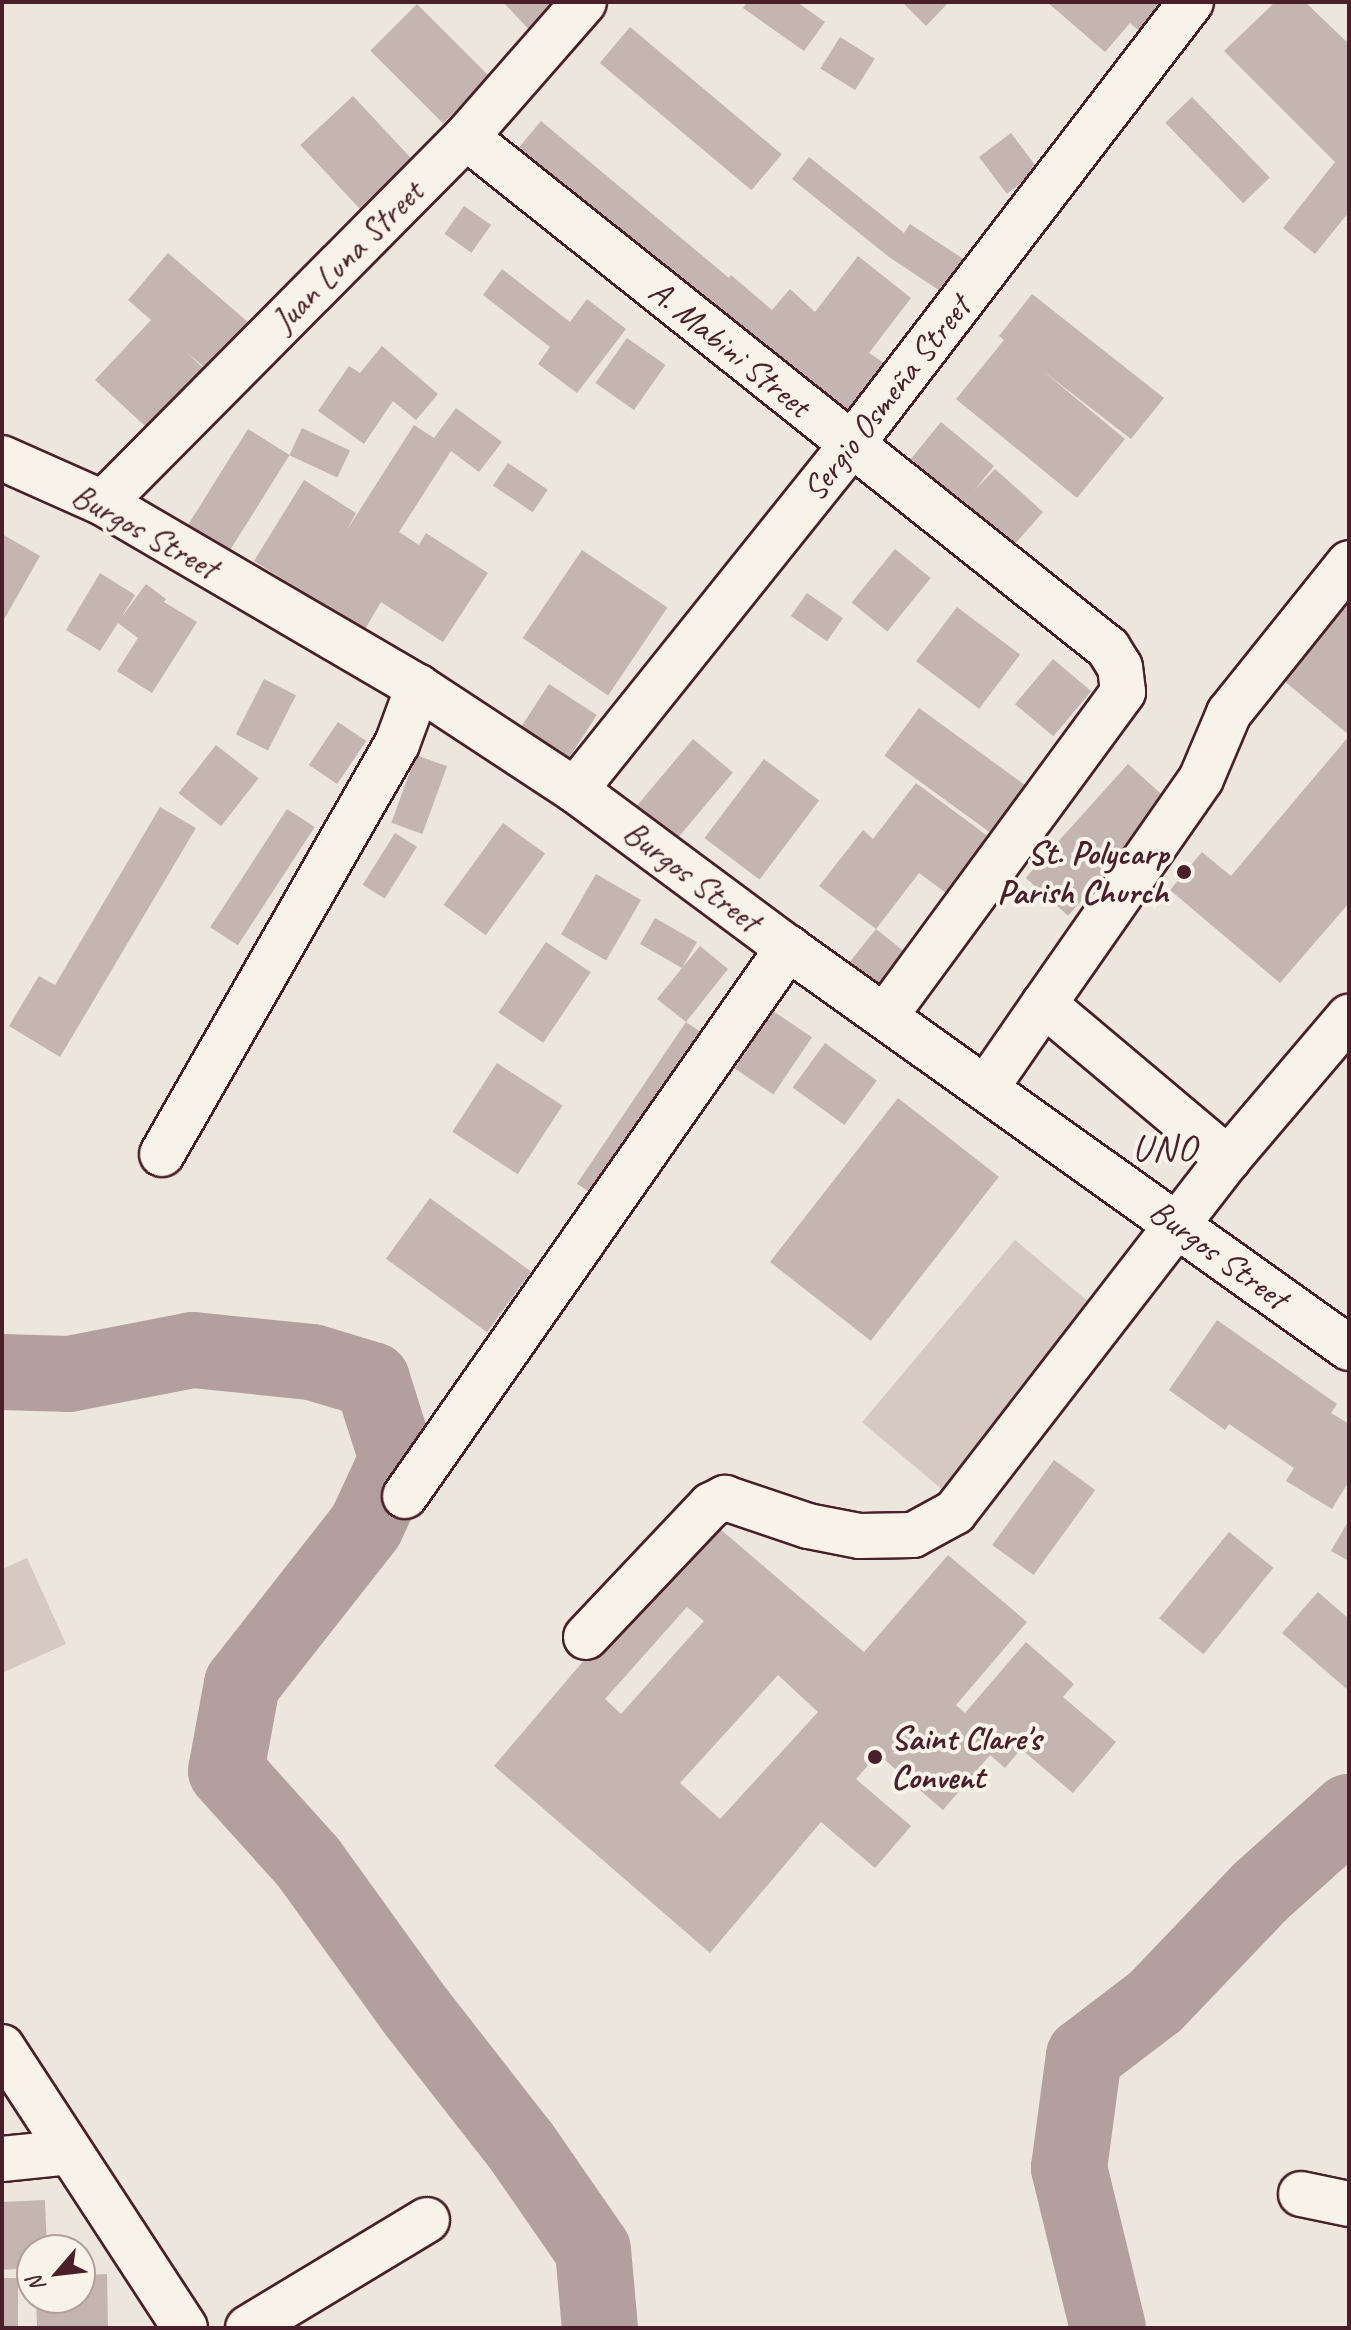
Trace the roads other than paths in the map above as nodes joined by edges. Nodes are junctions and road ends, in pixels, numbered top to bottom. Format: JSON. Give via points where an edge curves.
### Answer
{"nodes":[{"id":1,"x":584,"y":2,"type":"edge"},
{"id":2,"x":1191,"y":2,"type":"edge"},
{"id":3,"x":466,"y":137,"type":"junction"},
{"id":4,"x":852,"y":444,"type":"junction"},
{"id":5,"x":2,"y":458,"type":"edge"},
{"id":6,"x":103,"y":503,"type":"junction"},
{"id":7,"x":1349,"y":563,"type":"edge"},
{"id":8,"x":418,"y":687,"type":"junction"},
{"id":9,"x":575,"y":790,"type":"junction"},
{"id":10,"x":788,"y":948,"type":"junction"},
{"id":11,"x":1044,"y":1004,"type":"junction"},
{"id":12,"x":886,"y":1015,"type":"junction"},
{"id":13,"x":1349,"y":1017,"type":"edge"},
{"id":14,"x":986,"y":1088,"type":"junction"},
{"id":15,"x":162,"y":1154,"type":"dead end"},
{"id":16,"x":1228,"y":1159,"type":"junction"},
{"id":17,"x":1178,"y":1225,"type":"junction"},
{"id":18,"x":1349,"y":1348,"type":"edge"},
{"id":19,"x":405,"y":1496,"type":"dead end"},
{"id":20,"x":586,"y":1637,"type":"dead end"},
{"id":21,"x":2,"y":2047,"type":"edge"},
{"id":22,"x":70,"y":2152,"type":"junction"},
{"id":23,"x":2,"y":2159,"type":"edge"},
{"id":24,"x":1301,"y":2194,"type":"dead end"},
{"id":25,"x":1349,"y":2204,"type":"edge"},
{"id":26,"x":427,"y":2220,"type":"dead end"},
{"id":27,"x":185,"y":2328,"type":"edge"},
{"id":28,"x":248,"y":2328,"type":"edge"}],
"edges":[{"from":1,"to":3,"type":"street","name":"Juan Luna Street"},
{"from":2,"to":4,"type":"street","name":"Sergio Osmeña Street"},
{"from":3,"to":4,"type":"street","name":"A. Mabini Street"},
{"from":3,"to":6,"type":"street","name":"Juan Luna Street"},
{"from":4,"to":9,"type":"street","name":"Sergio Osmeña Street"},
{"from":4,"to":12,"type":"street","name":"A. Mabini Street","via":[[1108,648],[1120,667],[1123,692]]},
{"from":5,"to":6,"type":"street","name":"Burgos Street"},
{"from":6,"to":8,"type":"street","name":"Burgos Street"},
{"from":7,"to":11,"type":"street","via":[[1229,713],[1201,779]]},
{"from":8,"to":9,"type":"street","name":"Burgos Street"},
{"from":8,"to":15,"type":"street","via":[[397,744]]},
{"from":9,"to":10,"type":"street","name":"Burgos Street"},
{"from":10,"to":12,"type":"street","name":"Burgos Street"},
{"from":10,"to":19,"type":"street"},
{"from":11,"to":14,"type":"street"},
{"from":11,"to":16,"type":"street"},
{"from":12,"to":14,"type":"street","name":"Burgos Street"},
{"from":13,"to":16,"type":"street"},
{"from":14,"to":17,"type":"street","name":"Burgos Street"},
{"from":16,"to":17,"type":"street"},
{"from":17,"to":18,"type":"street","name":"Burgos Street"},
{"from":17,"to":20,"type":"street","via":[[955,1512],[913,1535],[860,1536],[808,1526],[725,1498],[711,1505]]},
{"from":21,"to":22,"type":"street"},
{"from":22,"to":23,"type":"street"},
{"from":22,"to":27,"type":"street"},
{"from":24,"to":25,"type":"street"},
{"from":26,"to":28,"type":"street"}]}
